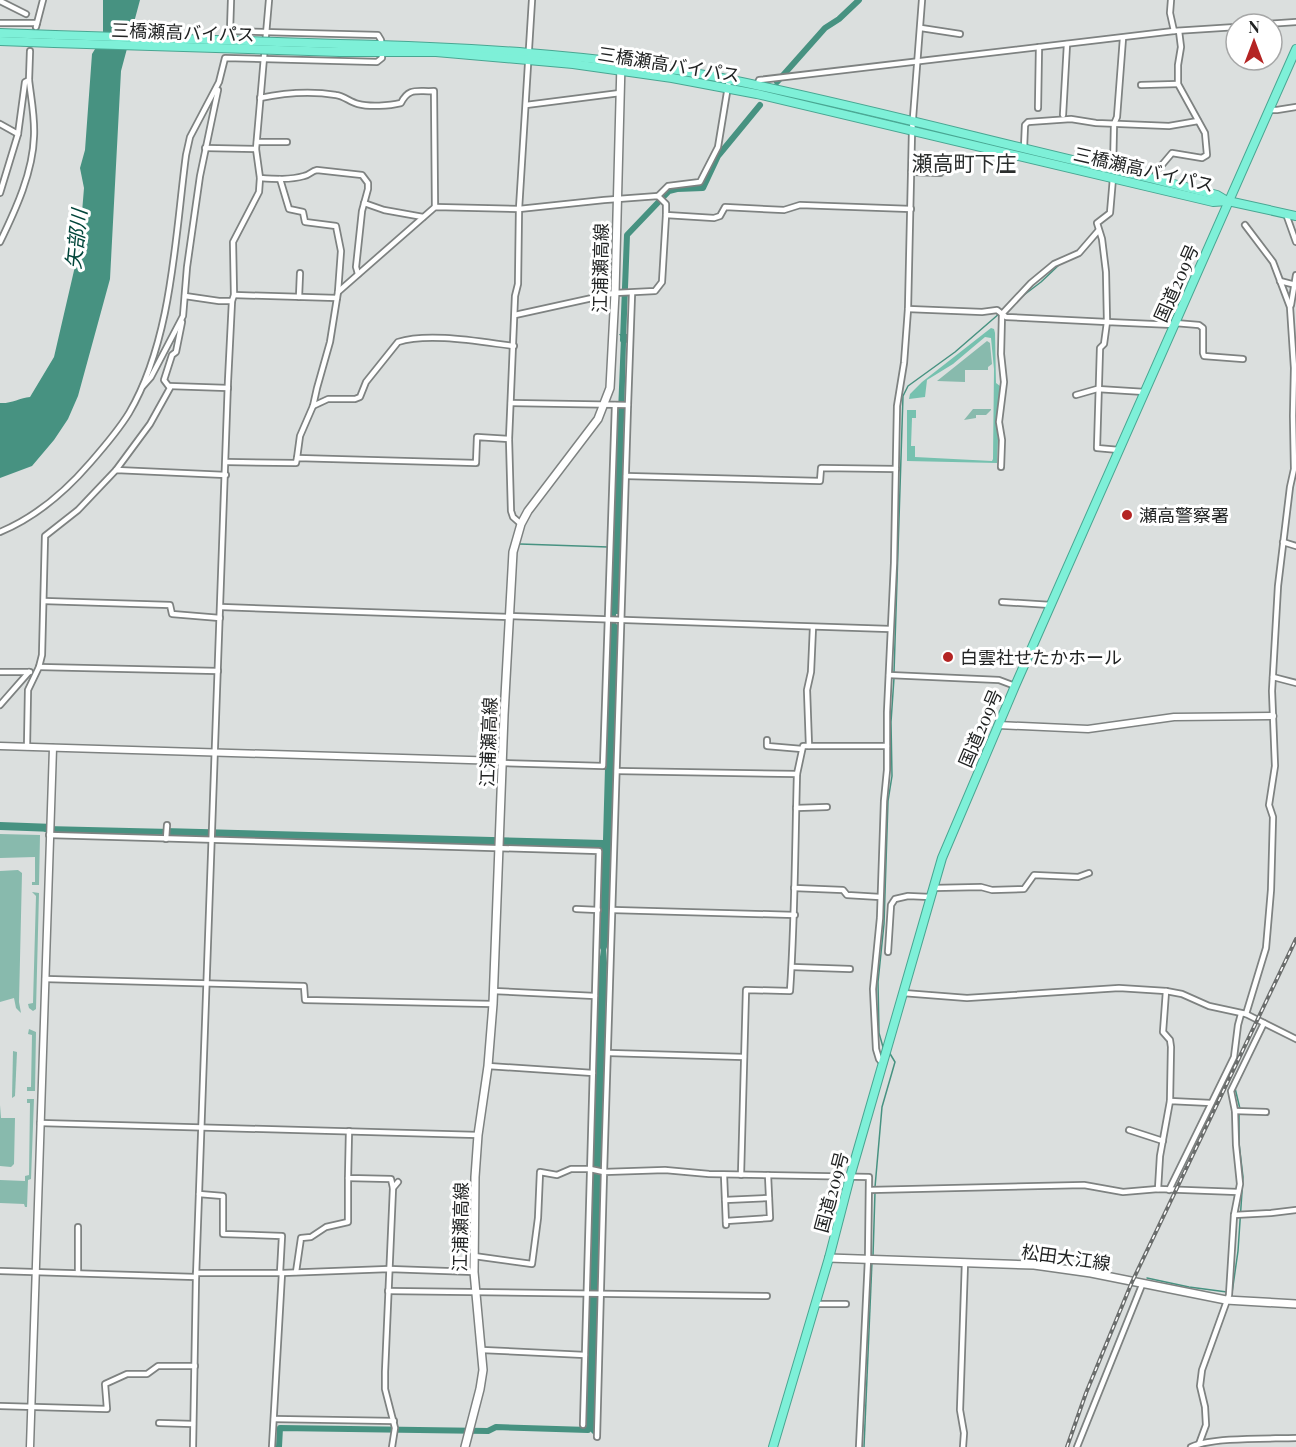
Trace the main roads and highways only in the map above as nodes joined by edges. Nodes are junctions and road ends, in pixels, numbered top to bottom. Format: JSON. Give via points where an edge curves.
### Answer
{"nodes":[{"id":1,"x":0,"y":33,"type":"edge"},
{"id":2,"x":54,"y":39,"type":"junction"},
{"id":3,"x":0,"y":41,"type":"edge"},
{"id":4,"x":1296,"y":49,"type":"edge"},
{"id":5,"x":621,"y":67,"type":"junction"},
{"id":6,"x":1113,"y":174,"type":"junction"},
{"id":7,"x":1228,"y":201,"type":"junction"},
{"id":8,"x":1296,"y":216,"type":"edge"},
{"id":9,"x":830,"y":1258,"type":"junction"},
{"id":10,"x":1296,"y":1304,"type":"edge"},
{"id":11,"x":465,"y":1446,"type":"edge"},
{"id":12,"x":773,"y":1447,"type":"edge"}],
"edges":[{"from":1,"to":2,"type":"highway","name":"三橋瀬高バイパス"},
{"from":2,"to":3,"type":"highway","name":"三橋瀬高バイパス"},
{"from":2,"to":5,"type":"highway","name":"三橋瀬高バイパス","bridge":true,"via":[[382,49],[529,57]]},
{"from":4,"to":7,"type":"highway","name":"国道209号"},
{"from":5,"to":6,"type":"highway","name":"三橋瀬高バイパス"},
{"from":5,"to":6,"type":"highway","name":"三橋瀬高バイパス","via":[[757,86],[1024,148]]},
{"from":5,"to":11,"type":"main road","name":"江浦瀬高線","via":[[610,388],[598,419],[528,511],[513,552],[493,1004],[478,1135],[474,1272],[482,1350],[480,1389]]},
{"from":6,"to":7,"type":"highway","name":"三橋瀬高バイパス","via":[[1213,202]]},
{"from":6,"to":7,"type":"highway","name":"三橋瀬高バイパス","via":[[1154,178]]},
{"from":7,"to":8,"type":"highway"},
{"from":7,"to":9,"type":"highway","name":"国道209号","via":[[958,819],[932,892]]},
{"from":9,"to":10,"type":"main road","name":"松田大江線","via":[[1051,1266],[1226,1300]]},
{"from":9,"to":12,"type":"highway","name":"国道209号"}]}
